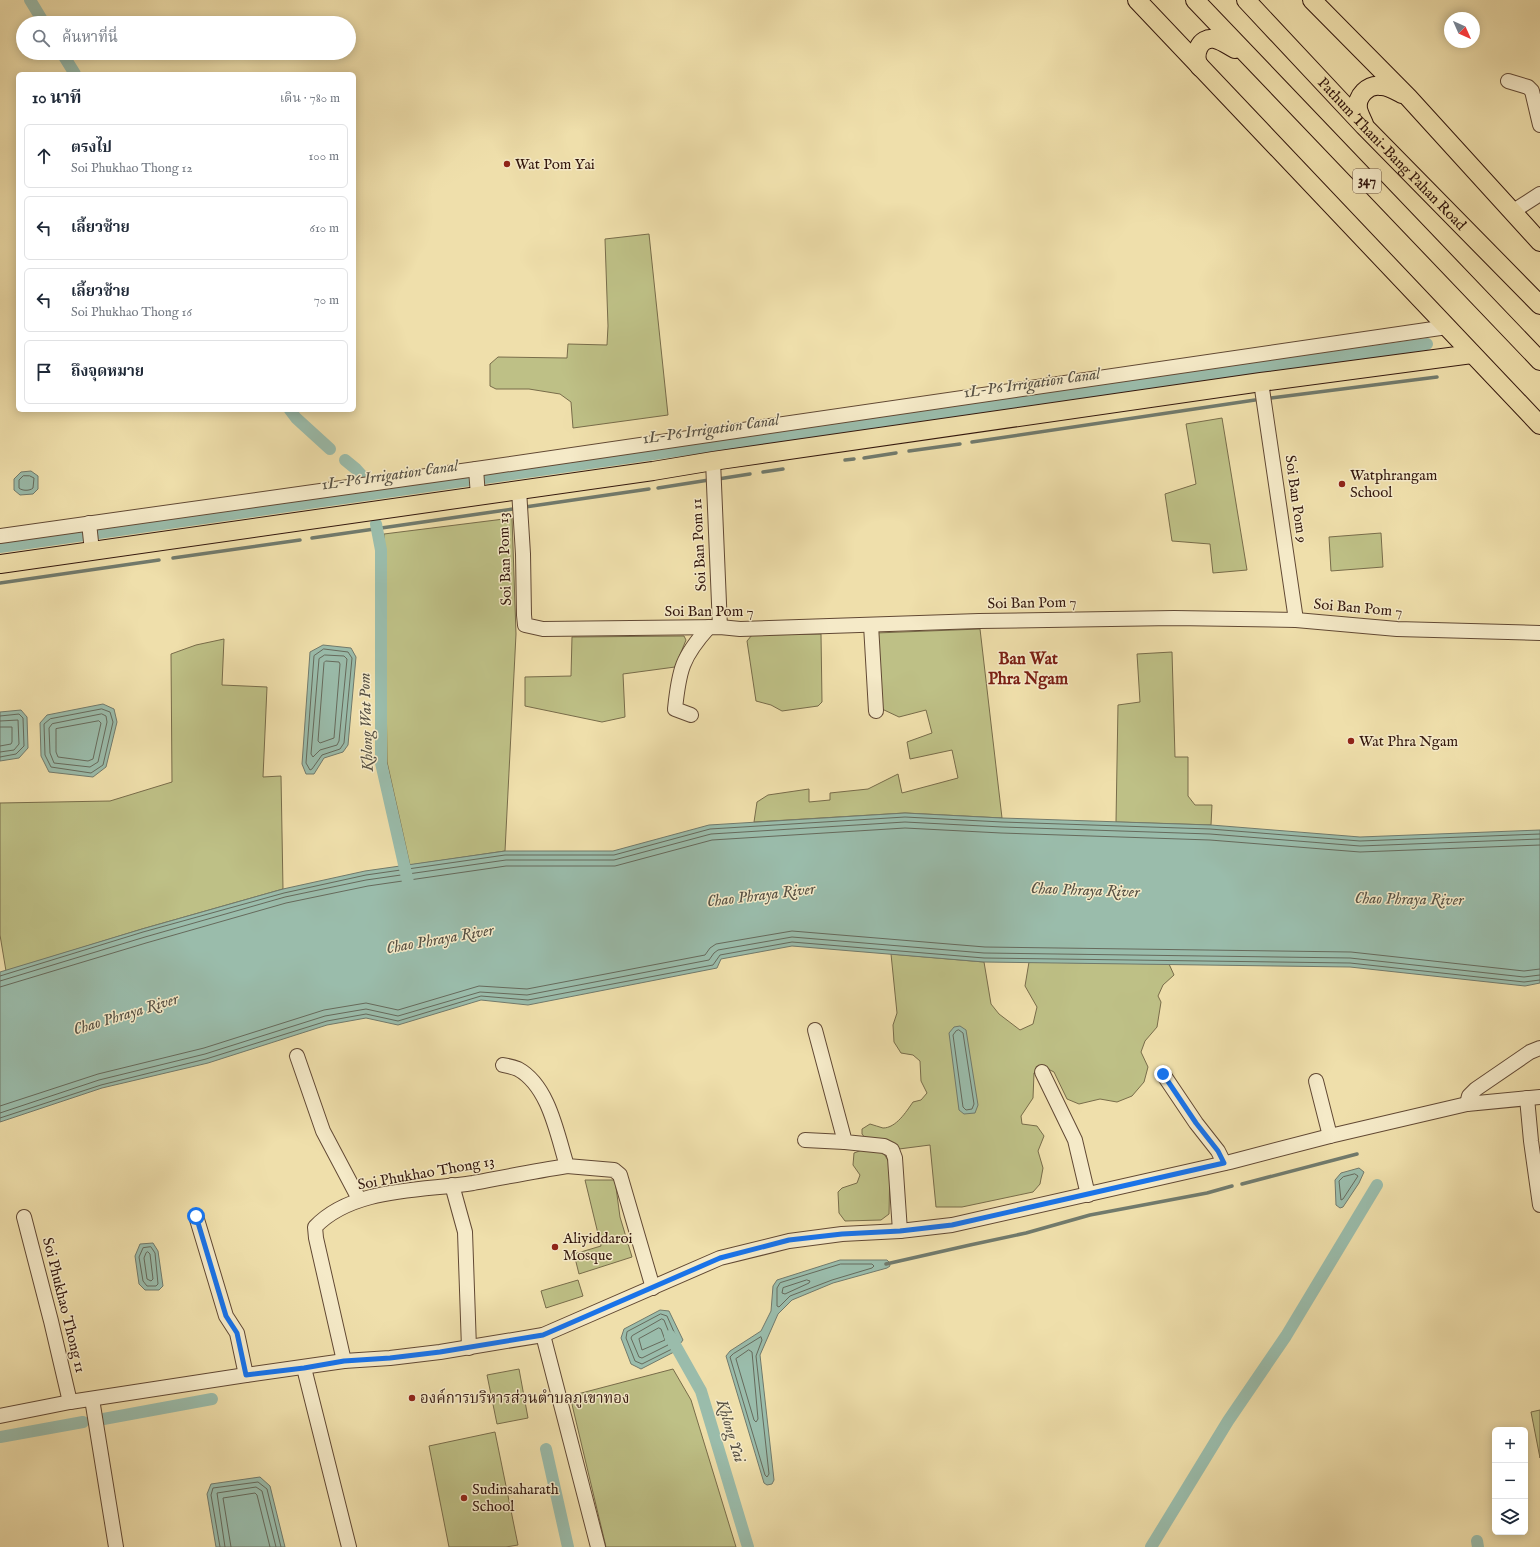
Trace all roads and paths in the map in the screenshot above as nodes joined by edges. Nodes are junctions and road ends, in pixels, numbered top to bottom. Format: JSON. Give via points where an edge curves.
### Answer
{"nodes":[{"id":1,"x":1137,"y":0,"type":"edge"},
{"id":2,"x":1194,"y":0,"type":"edge"},
{"id":3,"x":1246,"y":0,"type":"edge"},
{"id":4,"x":1312,"y":0,"type":"edge"},
{"id":5,"x":1250,"y":58,"type":"junction"},
{"id":6,"x":1200,"y":67,"type":"junction"},
{"id":7,"x":1508,"y":81,"type":"dead end"},
{"id":8,"x":1408,"y":97,"type":"junction"},
{"id":9,"x":1540,"y":125,"type":"edge"},
{"id":10,"x":1364,"y":126,"type":"junction"},
{"id":11,"x":1540,"y":194,"type":"edge"},
{"id":12,"x":1512,"y":212,"type":"junction"},
{"id":13,"x":1540,"y":242,"type":"edge"},
{"id":14,"x":1540,"y":305,"type":"edge"},
{"id":15,"x":1447,"y":327,"type":"junction"},
{"id":16,"x":1472,"y":354,"type":"junction"},
{"id":17,"x":1540,"y":361,"type":"edge"},
{"id":18,"x":1261,"y":382,"type":"junction"},
{"id":19,"x":1540,"y":425,"type":"edge"},
{"id":20,"x":713,"y":461,"type":"junction"},
{"id":21,"x":477,"y":482,"type":"junction"},
{"id":22,"x":518,"y":490,"type":"junction"},
{"id":23,"x":90,"y":526,"type":"junction"},
{"id":24,"x":0,"y":536,"type":"edge"},
{"id":25,"x":92,"y":547,"type":"junction"},
{"id":26,"x":0,"y":564,"type":"edge"},
{"id":27,"x":1296,"y":620,"type":"junction"},
{"id":28,"x":525,"y":625,"type":"joint"},
{"id":29,"x":871,"y":625,"type":"junction"},
{"id":30,"x":714,"y":627,"type":"junction"},
{"id":31,"x":1540,"y":633,"type":"edge"},
{"id":32,"x":876,"y":710,"type":"dead end"},
{"id":33,"x":691,"y":715,"type":"dead end"},
{"id":34,"x":815,"y":1030,"type":"dead end"},
{"id":35,"x":1540,"y":1048,"type":"edge"},
{"id":36,"x":297,"y":1056,"type":"dead end"},
{"id":37,"x":503,"y":1065,"type":"dead end"},
{"id":38,"x":1042,"y":1072,"type":"dead end"},
{"id":39,"x":1163,"y":1074,"type":"dead end"},
{"id":40,"x":1316,"y":1081,"type":"dead end"},
{"id":41,"x":1533,"y":1098,"type":"edge"},
{"id":42,"x":1467,"y":1104,"type":"junction"},
{"id":43,"x":1330,"y":1136,"type":"junction"},
{"id":44,"x":805,"y":1140,"type":"dead end"},
{"id":45,"x":845,"y":1142,"type":"junction"},
{"id":46,"x":1224,"y":1163,"type":"junction"},
{"id":47,"x":567,"y":1166,"type":"junction"},
{"id":48,"x":452,"y":1185,"type":"junction"},
{"id":49,"x":1088,"y":1195,"type":"junction"},
{"id":50,"x":359,"y":1199,"type":"junction"},
{"id":51,"x":1540,"y":1205,"type":"edge"},
{"id":52,"x":196,"y":1216,"type":"dead end"},
{"id":53,"x":24,"y":1217,"type":"dead end"},
{"id":54,"x":900,"y":1231,"type":"junction"},
{"id":55,"x":653,"y":1288,"type":"junction"},
{"id":56,"x":543,"y":1335,"type":"junction"},
{"id":57,"x":469,"y":1348,"type":"junction"},
{"id":58,"x":344,"y":1361,"type":"junction"},
{"id":59,"x":304,"y":1368,"type":"junction"},
{"id":60,"x":246,"y":1375,"type":"junction"},
{"id":61,"x":92,"y":1399,"type":"junction"},
{"id":62,"x":70,"y":1402,"type":"junction"},
{"id":63,"x":0,"y":1416,"type":"edge"},
{"id":64,"x":116,"y":1547,"type":"edge"},
{"id":65,"x":349,"y":1547,"type":"edge"},
{"id":66,"x":598,"y":1547,"type":"edge"}],
"edges":[{"from":1,"to":6,"type":"main road"},
{"from":2,"to":5,"type":"main road","number":"347"},
{"from":3,"to":10,"type":"main road","name":"Pathum Thani-Bang Pahan Road","number":"347"},
{"from":4,"to":8,"type":"main road"},
{"from":5,"to":6,"type":"main road","via":[[1221,41],[1211,39],[1202,43],[1196,52]]},
{"from":5,"to":17,"type":"main road","number":"347"},
{"from":6,"to":15,"type":"main road"},
{"from":7,"to":9,"type":"street","via":[[1528,87],[1532,91]]},
{"from":8,"to":10,"type":"main road","via":[[1382,86],[1369,88],[1358,102]]},
{"from":8,"to":12,"type":"main road"},
{"from":10,"to":14,"type":"main road","name":"Pathum Thani-Bang Pahan Road","number":"347"},
{"from":11,"to":12,"type":"street"},
{"from":12,"to":13,"type":"main road"},
{"from":15,"to":16,"type":"main road"},
{"from":15,"to":21,"type":"street"},
{"from":16,"to":18,"type":"main road"},
{"from":16,"to":19,"type":"main road"},
{"from":18,"to":20,"type":"main road"},
{"from":18,"to":27,"type":"street","name":"Soi Ban Pom 9"},
{"from":20,"to":22,"type":"main road"},
{"from":20,"to":30,"type":"street","name":"Soi Ban Pom 11"},
{"from":21,"to":22,"type":"main road"},
{"from":21,"to":23,"type":"street"},
{"from":21,"to":25,"type":"main road"},
{"from":22,"to":28,"type":"street","name":"Soi Ban Pom 13"},
{"from":23,"to":24,"type":"street"},
{"from":23,"to":25,"type":"street"},
{"from":25,"to":26,"type":"main road"},
{"from":27,"to":29,"type":"street","name":"Soi Ban Pom 7","via":[[1174,618]]},
{"from":27,"to":31,"type":"street","name":"Soi Ban Pom 7","via":[[1397,629]]},
{"from":28,"to":30,"type":"street","name":"Soi Ban Pom 7","via":[[543,629]]},
{"from":29,"to":30,"type":"street","name":"Soi Ban Pom 7"},
{"from":29,"to":32,"type":"street"},
{"from":30,"to":33,"type":"street","via":[[694,645],[679,675],[675,709]]},
{"from":34,"to":45,"type":"street"},
{"from":35,"to":42,"type":"street","via":[[1476,1088],[1469,1096]]},
{"from":36,"to":50,"type":"street","via":[[322,1131]]},
{"from":37,"to":47,"type":"street","via":[[528,1076],[540,1089],[546,1100]]},
{"from":38,"to":49,"type":"street","via":[[1075,1140]]},
{"from":39,"to":46,"type":"street"},
{"from":40,"to":43,"type":"street"},
{"from":41,"to":42,"type":"street"},
{"from":41,"to":51,"type":"street","via":[[1531,1141]]},
{"from":42,"to":43,"type":"street"},
{"from":43,"to":46,"type":"street"},
{"from":44,"to":45,"type":"street"},
{"from":45,"to":54,"type":"street","via":[[884,1146],[892,1150],[895,1158]]},
{"from":46,"to":49,"type":"street"},
{"from":47,"to":48,"type":"street","name":"Soi Phukhao Thong 13"},
{"from":47,"to":55,"type":"street","name":"Soi Phukhao Thong 13","via":[[618,1172]]},
{"from":48,"to":50,"type":"street","name":"Soi Phukhao Thong 13"},
{"from":48,"to":57,"type":"street","via":[[465,1232]]},
{"from":49,"to":54,"type":"street","via":[[952,1225]]},
{"from":50,"to":58,"type":"street","name":"Soi Phukhao Thong 13","via":[[322,1219],[315,1227]]},
{"from":52,"to":60,"type":"street","via":[[226,1316],[237,1333]]},
{"from":53,"to":62,"type":"street","name":"Soi Phukhao Thong 11"},
{"from":54,"to":55,"type":"street","via":[[789,1240],[720,1258]]},
{"from":55,"to":56,"type":"street"},
{"from":56,"to":57,"type":"street"},
{"from":56,"to":66,"type":"street"},
{"from":57,"to":58,"type":"street"},
{"from":58,"to":59,"type":"street"},
{"from":59,"to":60,"type":"street"},
{"from":59,"to":65,"type":"street"},
{"from":60,"to":61,"type":"street"},
{"from":61,"to":62,"type":"street"},
{"from":61,"to":64,"type":"street"},
{"from":62,"to":63,"type":"street"}]}
